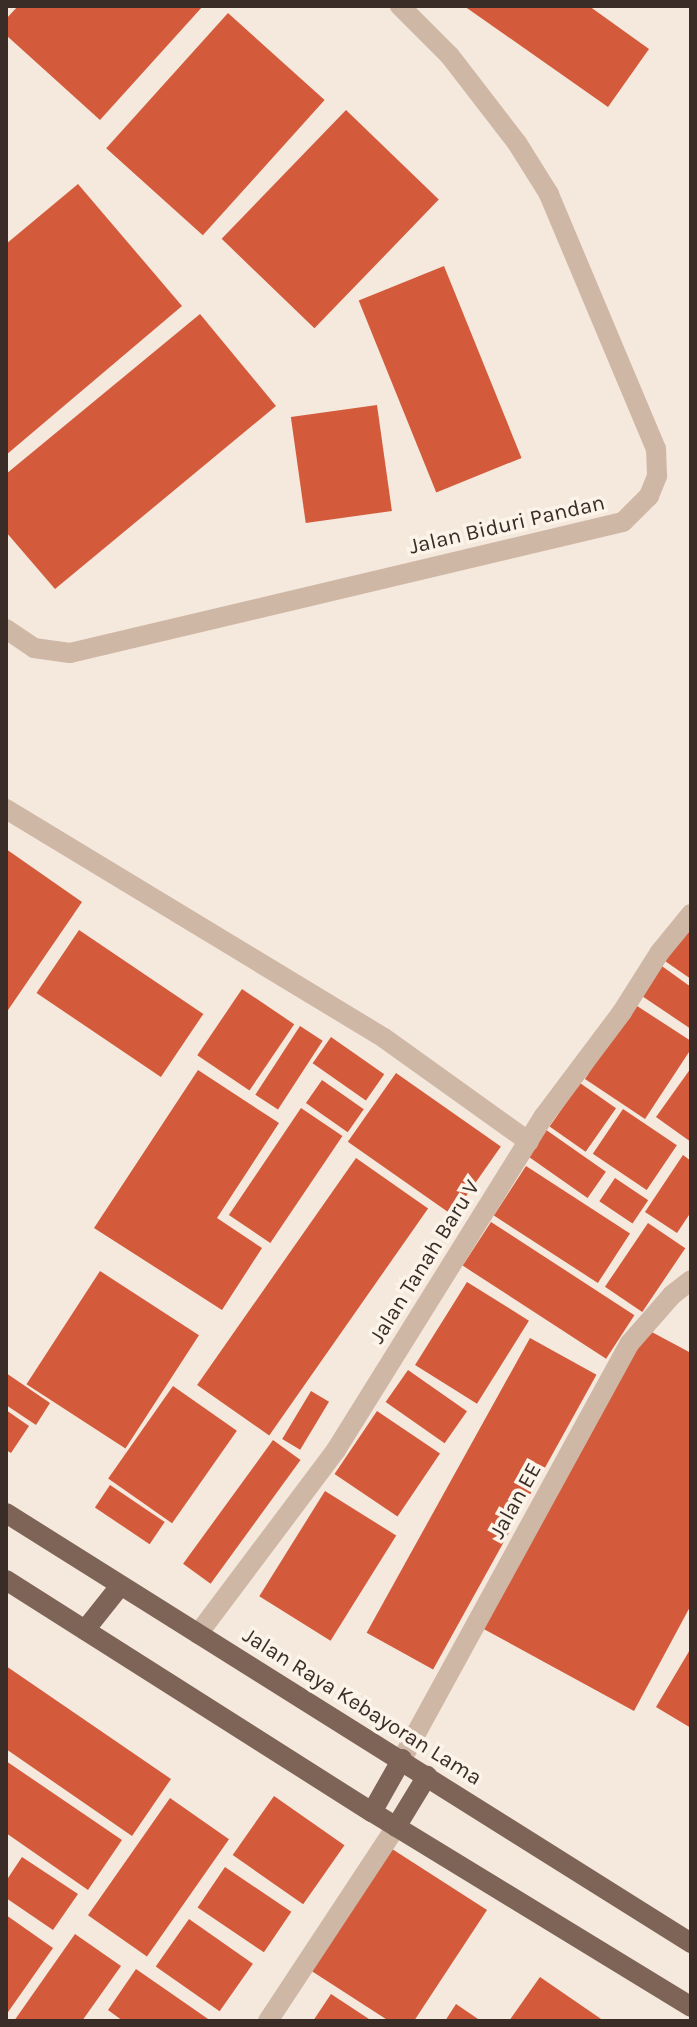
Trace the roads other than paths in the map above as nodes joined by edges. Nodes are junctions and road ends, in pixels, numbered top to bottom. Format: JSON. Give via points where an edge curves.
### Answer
{"nodes":[{"id":1,"x":400,"y":6,"type":"edge"},
{"id":2,"x":6,"y":629,"type":"edge"},
{"id":3,"x":6,"y":809,"type":"edge"},
{"id":4,"x":691,"y":914,"type":"edge"},
{"id":5,"x":529,"y":1142,"type":"junction"},
{"id":6,"x":691,"y":1280,"type":"edge"},
{"id":7,"x":6,"y":1513,"type":"edge"},
{"id":8,"x":6,"y":1580,"type":"edge"},
{"id":9,"x":120,"y":1586,"type":"junction"},
{"id":10,"x":85,"y":1630,"type":"junction"},
{"id":11,"x":198,"y":1634,"type":"junction"},
{"id":12,"x":402,"y":1759,"type":"junction"},
{"id":13,"x":427,"y":1776,"type":"junction"},
{"id":14,"x":372,"y":1812,"type":"junction"},
{"id":15,"x":396,"y":1827,"type":"junction"},
{"id":16,"x":691,"y":1943,"type":"edge"},
{"id":17,"x":691,"y":2007,"type":"edge"},
{"id":18,"x":268,"y":2021,"type":"edge"}],
"edges":[{"from":1,"to":2,"type":"street","name":"Jalan Biduri Pandan","via":[[450,56],[549,194],[656,449],[657,476],[649,496],[623,522],[70,653],[34,648]]},
{"from":3,"to":5,"type":"street","via":[[384,1038]]},
{"from":4,"to":5,"type":"street","name":"Jalan Tanah Baru V"},
{"from":5,"to":11,"type":"street","name":"Jalan Tanah Baru V","via":[[336,1450]]},
{"from":6,"to":12,"type":"street","name":"Jalan EE","via":[[630,1343]]},
{"from":7,"to":9,"type":"main road","name":"Jalan Raya Kebayoran Lama"},
{"from":8,"to":10,"type":"main road"},
{"from":9,"to":10,"type":"main road"},
{"from":9,"to":11,"type":"main road","name":"Jalan Raya Kebayoran Lama"},
{"from":10,"to":14,"type":"main road"},
{"from":11,"to":12,"type":"main road","name":"Jalan Raya Kebayoran Lama"},
{"from":12,"to":13,"type":"main road","name":"Jalan Raya Kebayoran Lama"},
{"from":12,"to":14,"type":"main road"},
{"from":13,"to":15,"type":"main road"},
{"from":13,"to":16,"type":"main road","name":"Jalan Raya Kebayoran Lama"},
{"from":14,"to":15,"type":"main road"},
{"from":15,"to":17,"type":"main road"},
{"from":15,"to":18,"type":"street"}]}
